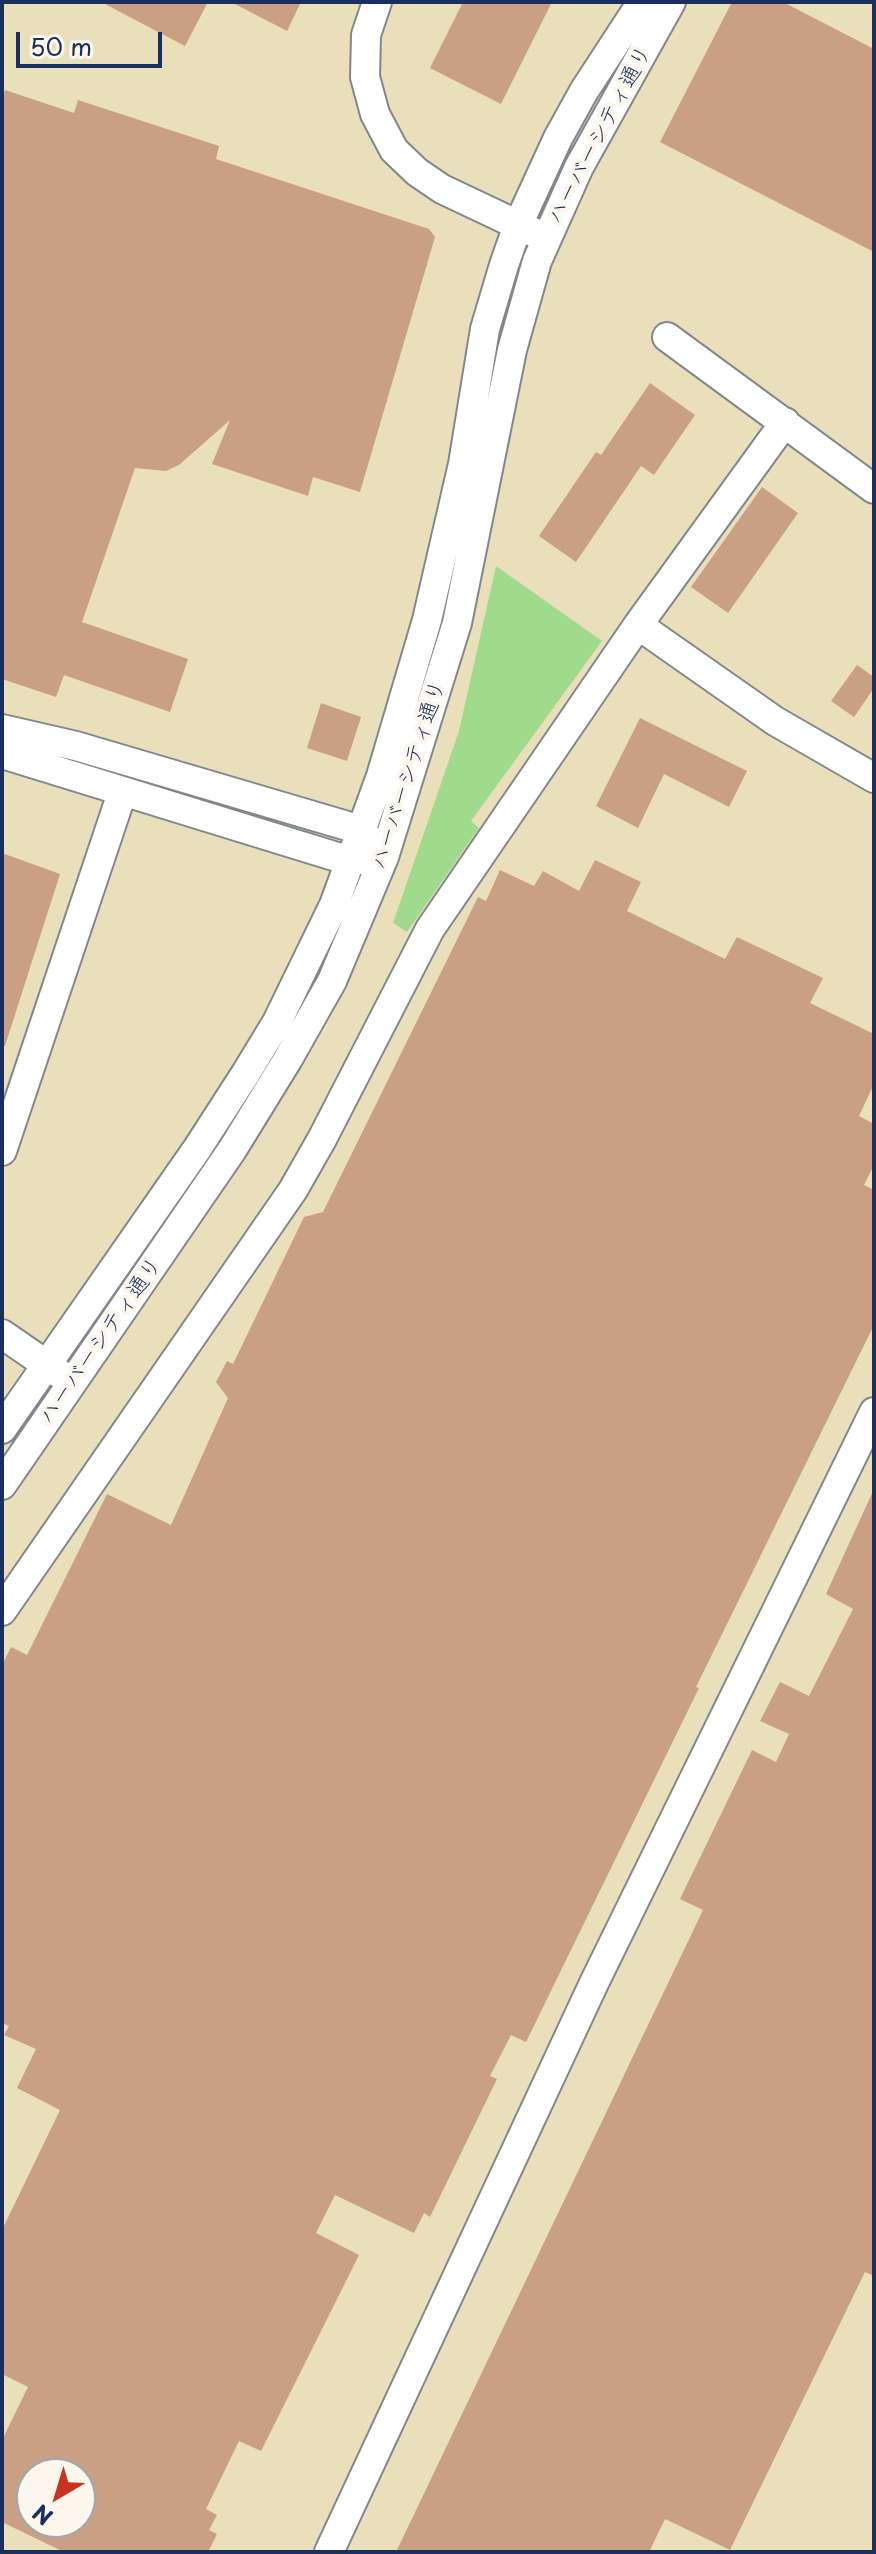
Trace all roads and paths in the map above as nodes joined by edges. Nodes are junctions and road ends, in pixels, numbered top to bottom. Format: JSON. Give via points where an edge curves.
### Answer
{"nodes":[{"id":1,"x":377,"y":2,"type":"edge"},
{"id":2,"x":642,"y":2,"type":"edge"},
{"id":3,"x":671,"y":2,"type":"edge"},
{"id":4,"x":518,"y":225,"type":"junction"},
{"id":5,"x":546,"y":238,"type":"junction"},
{"id":6,"x":667,"y":337,"type":"dead end"},
{"id":7,"x":785,"y":422,"type":"junction"},
{"id":8,"x":874,"y":489,"type":"edge"},
{"id":9,"x":638,"y":625,"type":"junction"},
{"id":10,"x":2,"y":729,"type":"edge"},
{"id":11,"x":2,"y":754,"type":"edge"},
{"id":12,"x":874,"y":778,"type":"edge"},
{"id":13,"x":122,"y":793,"type":"junction"},
{"id":14,"x":361,"y":830,"type":"junction"},
{"id":15,"x":384,"y":857,"type":"junction"},
{"id":16,"x":350,"y":861,"type":"junction"},
{"id":17,"x":2,"y":1151,"type":"edge"},
{"id":18,"x":2,"y":1334,"type":"edge"},
{"id":19,"x":47,"y":1365,"type":"junction"},
{"id":20,"x":71,"y":1381,"type":"junction"},
{"id":21,"x":874,"y":1412,"type":"edge"},
{"id":22,"x":2,"y":1429,"type":"edge"},
{"id":23,"x":2,"y":1485,"type":"edge"},
{"id":24,"x":2,"y":1611,"type":"edge"},
{"id":25,"x":329,"y":2552,"type":"edge"}],
"edges":[{"from":1,"to":4,"type":"street","via":[[366,35],[365,77],[375,114],[394,150],[434,184]]},
{"from":2,"to":4,"type":"street","name":"ハーバーシティ通り","via":[[584,91]]},
{"from":3,"to":5,"type":"street","name":"ハーバーシティ通り","via":[[579,167]]},
{"from":4,"to":5,"type":"street"},
{"from":4,"to":14,"type":"street","name":"ハーバーシティ通り","via":[[485,329],[463,464],[427,620]]},
{"from":5,"to":15,"type":"street","name":"ハーバーシティ通り","via":[[512,350],[457,623]]},
{"from":6,"to":7,"type":"street"},
{"from":7,"to":8,"type":"street"},
{"from":7,"to":9,"type":"street"},
{"from":9,"to":12,"type":"street","via":[[775,721]]},
{"from":9,"to":24,"type":"street","via":[[430,929],[293,1190]]},
{"from":10,"to":14,"type":"street"},
{"from":11,"to":13,"type":"street"},
{"from":13,"to":16,"type":"street"},
{"from":13,"to":17,"type":"street"},
{"from":14,"to":15,"type":"street"},
{"from":14,"to":16,"type":"street","name":"ハーバーシティ通り"},
{"from":15,"to":16,"type":"street"},
{"from":15,"to":20,"type":"street","name":"ハーバーシティ通り","via":[[332,981],[269,1093]]},
{"from":16,"to":19,"type":"street","name":"ハーバーシティ通り","via":[[277,1022],[197,1149]]},
{"from":18,"to":19,"type":"street"},
{"from":19,"to":20,"type":"street"},
{"from":19,"to":22,"type":"street","name":"ハーバーシティ通り"},
{"from":20,"to":23,"type":"street","name":"ハーバーシティ通り"},
{"from":21,"to":25,"type":"street","via":[[594,1983]]}]}
